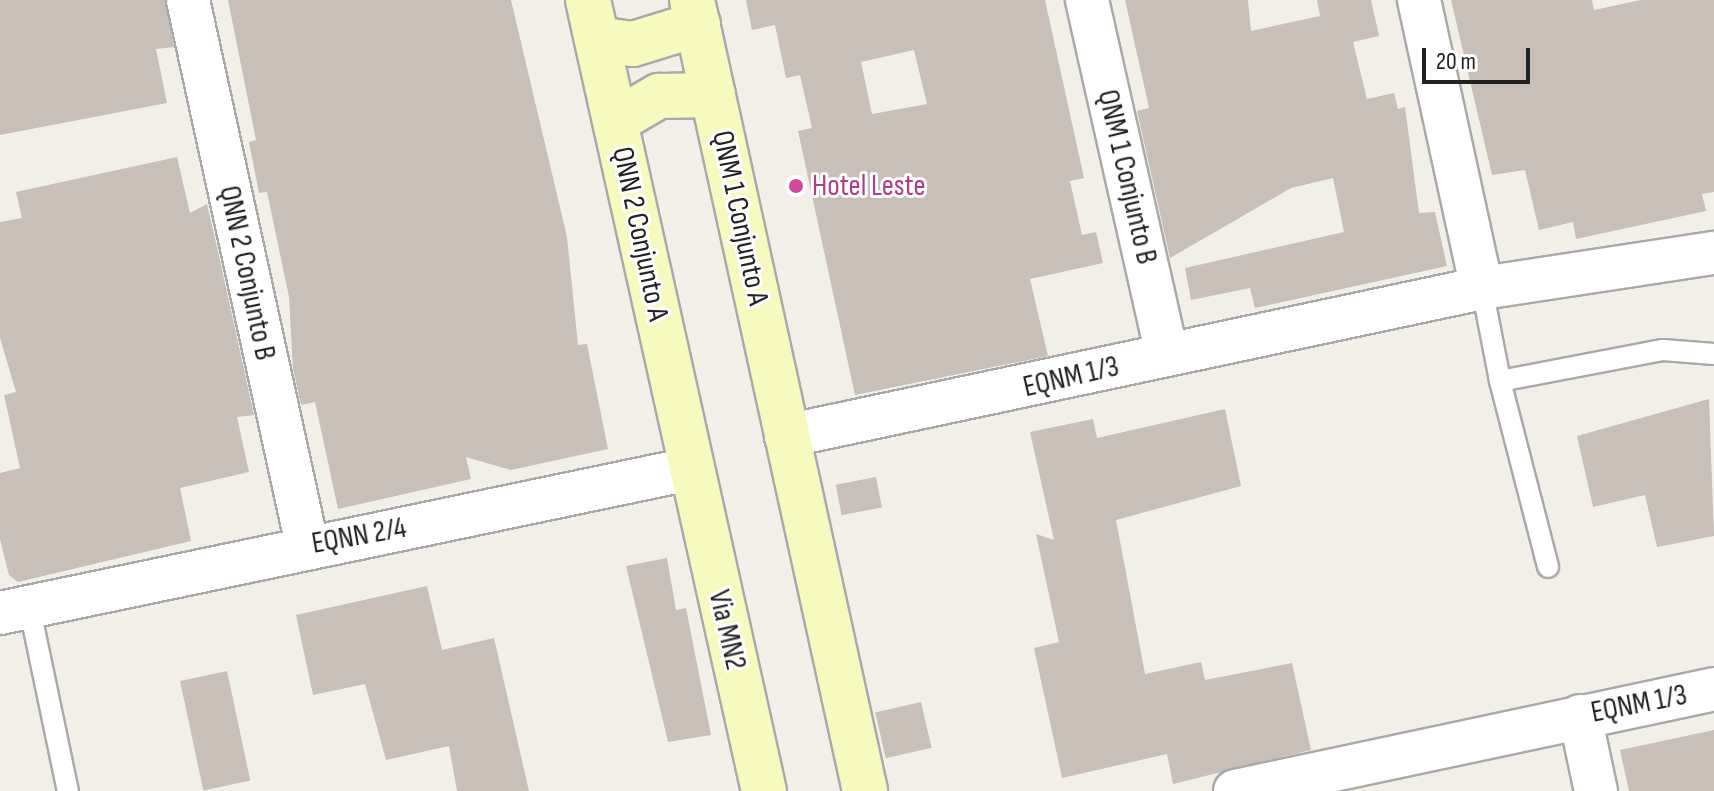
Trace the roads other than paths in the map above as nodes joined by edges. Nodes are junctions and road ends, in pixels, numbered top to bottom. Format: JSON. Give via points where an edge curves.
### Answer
{"nodes":[{"id":1,"x":188,"y":0,"type":"edge"},
{"id":2,"x":1087,"y":0,"type":"edge"},
{"id":3,"x":1419,"y":0,"type":"edge"},
{"id":4,"x":695,"y":12,"type":"edge"},
{"id":5,"x":592,"y":20,"type":"edge"},
{"id":6,"x":713,"y":95,"type":"junction"},
{"id":7,"x":616,"y":121,"type":"junction"},
{"id":8,"x":1714,"y":253,"type":"edge"},
{"id":9,"x":1482,"y":288,"type":"junction"},
{"id":10,"x":1167,"y":354,"type":"junction"},
{"id":11,"x":1714,"y":354,"type":"edge"},
{"id":12,"x":1500,"y":381,"type":"junction"},
{"id":13,"x":786,"y":436,"type":"junction"},
{"id":14,"x":689,"y":469,"type":"junction"},
{"id":15,"x":307,"y":545,"type":"junction"},
{"id":16,"x":1548,"y":567,"type":"dead end"},
{"id":17,"x":14,"y":609,"type":"edge"},
{"id":18,"x":1714,"y":689,"type":"edge"},
{"id":19,"x":1580,"y":716,"type":"junction"},
{"id":20,"x":1249,"y":789,"type":"edge"},
{"id":21,"x":68,"y":791,"type":"edge"},
{"id":22,"x":764,"y":791,"type":"edge"},
{"id":23,"x":865,"y":791,"type":"edge"},
{"id":24,"x":1596,"y":791,"type":"edge"}],
"edges":[{"from":1,"to":15,"type":"street","name":"QNN 2 Conjunto B"},
{"from":2,"to":10,"type":"street","name":"QNM 1 Conjunto B"},
{"from":3,"to":9,"type":"street"},
{"from":4,"to":5,"type":"main road","via":[[633,44]]},
{"from":4,"to":6,"type":"main road","name":"QNM 1 Conjunto A"},
{"from":5,"to":7,"type":"main road","name":"QNN 2 Conjunto A"},
{"from":6,"to":7,"type":"main road","via":[[659,96]]},
{"from":6,"to":13,"type":"main road","name":"QNM 1 Conjunto A"},
{"from":7,"to":14,"type":"main road","name":"QNN 2 Conjunto A"},
{"from":8,"to":9,"type":"street","name":"EQNM 1/3"},
{"from":9,"to":10,"type":"street","name":"EQNM 1/3"},
{"from":9,"to":12,"type":"lane"},
{"from":10,"to":13,"type":"street","name":"EQNM 1/3"},
{"from":11,"to":12,"type":"lane","via":[[1663,350]]},
{"from":12,"to":16,"type":"lane"},
{"from":13,"to":23,"type":"main road"},
{"from":14,"to":15,"type":"street","name":"EQNN 2/4"},
{"from":14,"to":22,"type":"main road","name":"Via MN2"},
{"from":15,"to":17,"type":"street","name":"EQNN 2/4"},
{"from":17,"to":21,"type":"lane","name":"EQNN 2/4"},
{"from":18,"to":19,"type":"street","name":"EQNM 1/3"},
{"from":19,"to":20,"type":"street","name":"EQNM 1/3"},
{"from":19,"to":24,"type":"street"}]}
